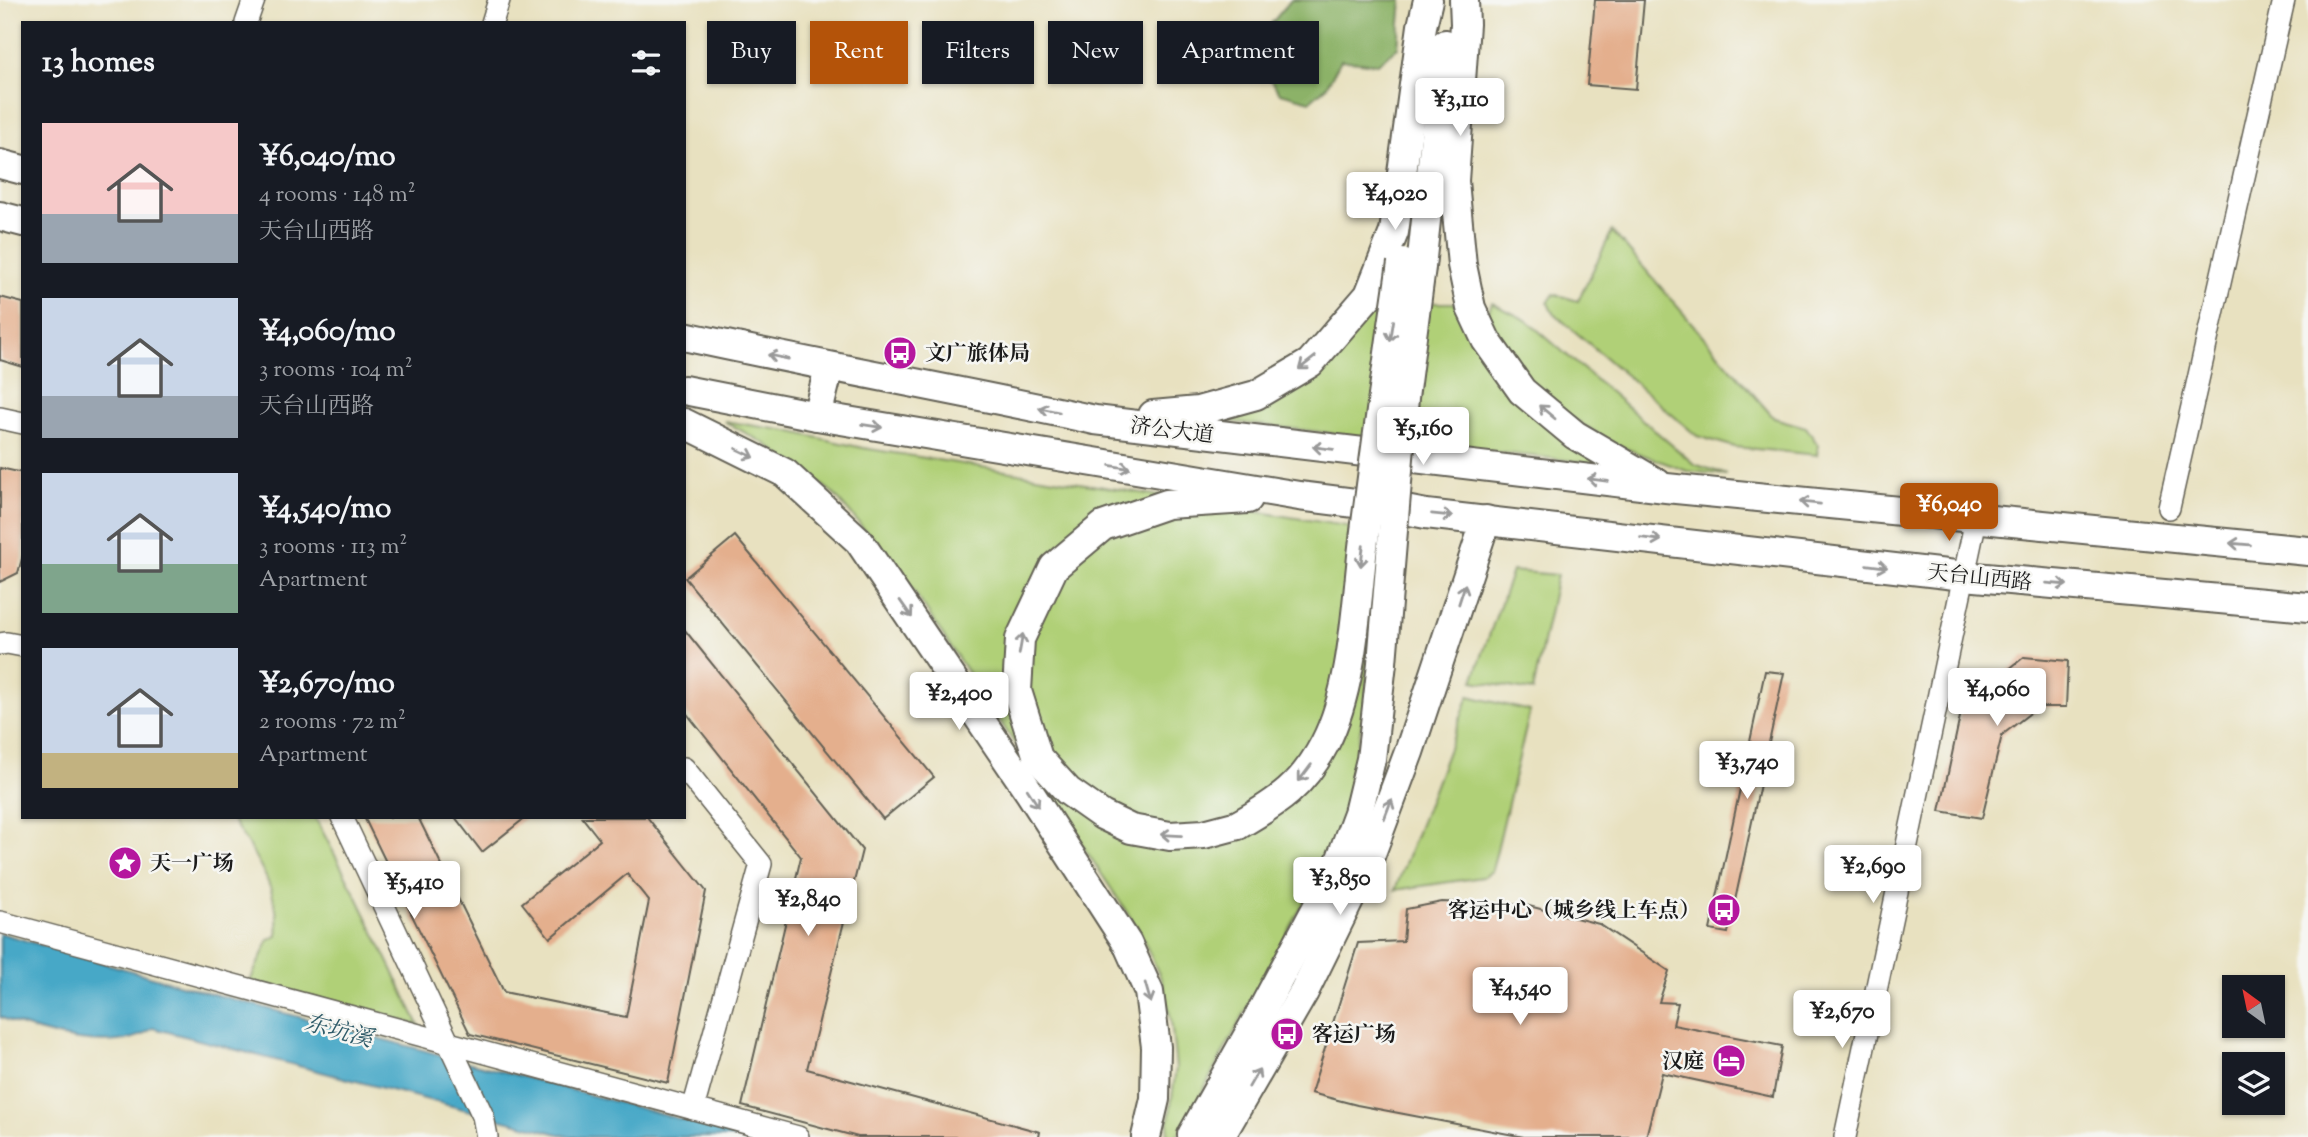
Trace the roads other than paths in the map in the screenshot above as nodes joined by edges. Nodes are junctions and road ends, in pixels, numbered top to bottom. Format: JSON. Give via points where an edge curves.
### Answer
{"nodes":[{"id":1,"x":254,"y":0,"type":"edge"},
{"id":2,"x":499,"y":0,"type":"edge"},
{"id":3,"x":1428,"y":0,"type":"edge"},
{"id":4,"x":1437,"y":0,"type":"edge"},
{"id":5,"x":1453,"y":0,"type":"edge"},
{"id":6,"x":1464,"y":0,"type":"edge"},
{"id":7,"x":2284,"y":0,"type":"edge"},
{"id":8,"x":247,"y":21,"type":"edge"},
{"id":9,"x":493,"y":21,"type":"edge"},
{"id":10,"x":0,"y":164,"type":"edge"},
{"id":11,"x":21,"y":169,"type":"edge"},
{"id":12,"x":0,"y":216,"type":"edge"},
{"id":13,"x":21,"y":221,"type":"edge"},
{"id":14,"x":1402,"y":266,"type":"junction"},
{"id":15,"x":686,"y":336,"type":"edge"},
{"id":16,"x":829,"y":368,"type":"junction"},
{"id":17,"x":686,"y":390,"type":"edge"},
{"id":18,"x":817,"y":416,"type":"junction"},
{"id":19,"x":0,"y":418,"type":"edge"},
{"id":20,"x":1095,"y":421,"type":"junction"},
{"id":21,"x":21,"y":423,"type":"edge"},
{"id":22,"x":686,"y":424,"type":"edge"},
{"id":23,"x":1665,"y":488,"type":"junction"},
{"id":24,"x":1299,"y":496,"type":"junction"},
{"id":25,"x":2169,"y":508,"type":"dead end"},
{"id":26,"x":1976,"y":519,"type":"junction"},
{"id":27,"x":1486,"y":520,"type":"junction"},
{"id":28,"x":2308,"y":551,"type":"edge"},
{"id":29,"x":1964,"y":576,"type":"junction"},
{"id":30,"x":2308,"y":607,"type":"edge"},
{"id":31,"x":0,"y":644,"type":"edge"},
{"id":32,"x":21,"y":646,"type":"edge"},
{"id":33,"x":686,"y":770,"type":"edge"},
{"id":34,"x":343,"y":819,"type":"edge"},
{"id":35,"x":0,"y":922,"type":"edge"},
{"id":36,"x":448,"y":1042,"type":"junction"},
{"id":37,"x":693,"y":1109,"type":"junction"},
{"id":38,"x":485,"y":1126,"type":"edge"},
{"id":39,"x":1199,"y":1136,"type":"edge"},
{"id":40,"x":798,"y":1137,"type":"edge"},
{"id":41,"x":1146,"y":1137,"type":"edge"},
{"id":42,"x":1845,"y":1137,"type":"edge"}],
"edges":[{"from":1,"to":8,"type":"street"},
{"from":2,"to":9,"type":"street"},
{"from":3,"to":14,"type":"main road","via":[[1394,232]]},
{"from":4,"to":14,"type":"main road","via":[[1417,193]]},
{"from":5,"to":14,"type":"main road"},
{"from":23,"to":6,"type":"main road","one_way":true,"via":[[1575,435],[1522,391],[1486,340],[1467,288],[1454,181]]},
{"from":7,"to":25,"type":"street"},
{"from":10,"to":11,"type":"main road"},
{"from":12,"to":13,"type":"main road"},
{"from":14,"to":20,"type":"main road","one_way":true,"via":[[1369,295],[1310,363],[1256,395],[1198,411]]},
{"from":14,"to":24,"type":"main road","one_way":true,"bridge":true,"via":[[1341,702],[1325,743],[1304,777],[1277,803],[1238,824],[1204,834],[1170,836],[1131,829],[1068,791],[1038,758],[1017,691],[1020,639],[1054,568],[1103,526],[1167,504]]},
{"from":14,"to":39,"type":"main road","bridge":true,"via":[[1404,398],[1371,760],[1336,872]]},
{"from":16,"to":15,"type":"main road","name":"济公大道","one_way":true},
{"from":16,"to":18,"type":"main road"},
{"from":20,"to":16,"type":"main road","name":"济公大道","one_way":true},
{"from":17,"to":18,"type":"main road","name":"济公大道"},
{"from":18,"to":24,"type":"main road","name":"济公大道","one_way":true},
{"from":19,"to":21,"type":"street"},
{"from":23,"to":20,"type":"main road","name":"济公大道","one_way":true},
{"from":22,"to":41,"type":"main road","one_way":true,"via":[[785,473],[859,541],[1127,943],[1149,992],[1156,1047],[1155,1099]]},
{"from":26,"to":23,"type":"main road","one_way":true},
{"from":24,"to":27,"type":"main road","name":"济公大道","one_way":true},
{"from":28,"to":26,"type":"main road","one_way":true},
{"from":26,"to":29,"type":"street"},
{"from":27,"to":29,"type":"main road","name":"天台山西路","one_way":true},
{"from":39,"to":27,"type":"main road","one_way":true,"via":[[1304,992],[1367,864]]},
{"from":29,"to":30,"type":"main road","name":"天台山西路","one_way":true},
{"from":29,"to":42,"type":"street"},
{"from":31,"to":32,"type":"street"},
{"from":33,"to":37,"type":"street","via":[[761,864]]},
{"from":34,"to":36,"type":"street"},
{"from":35,"to":36,"type":"street"},
{"from":36,"to":37,"type":"street"},
{"from":36,"to":38,"type":"street"},
{"from":37,"to":40,"type":"street"}]}
